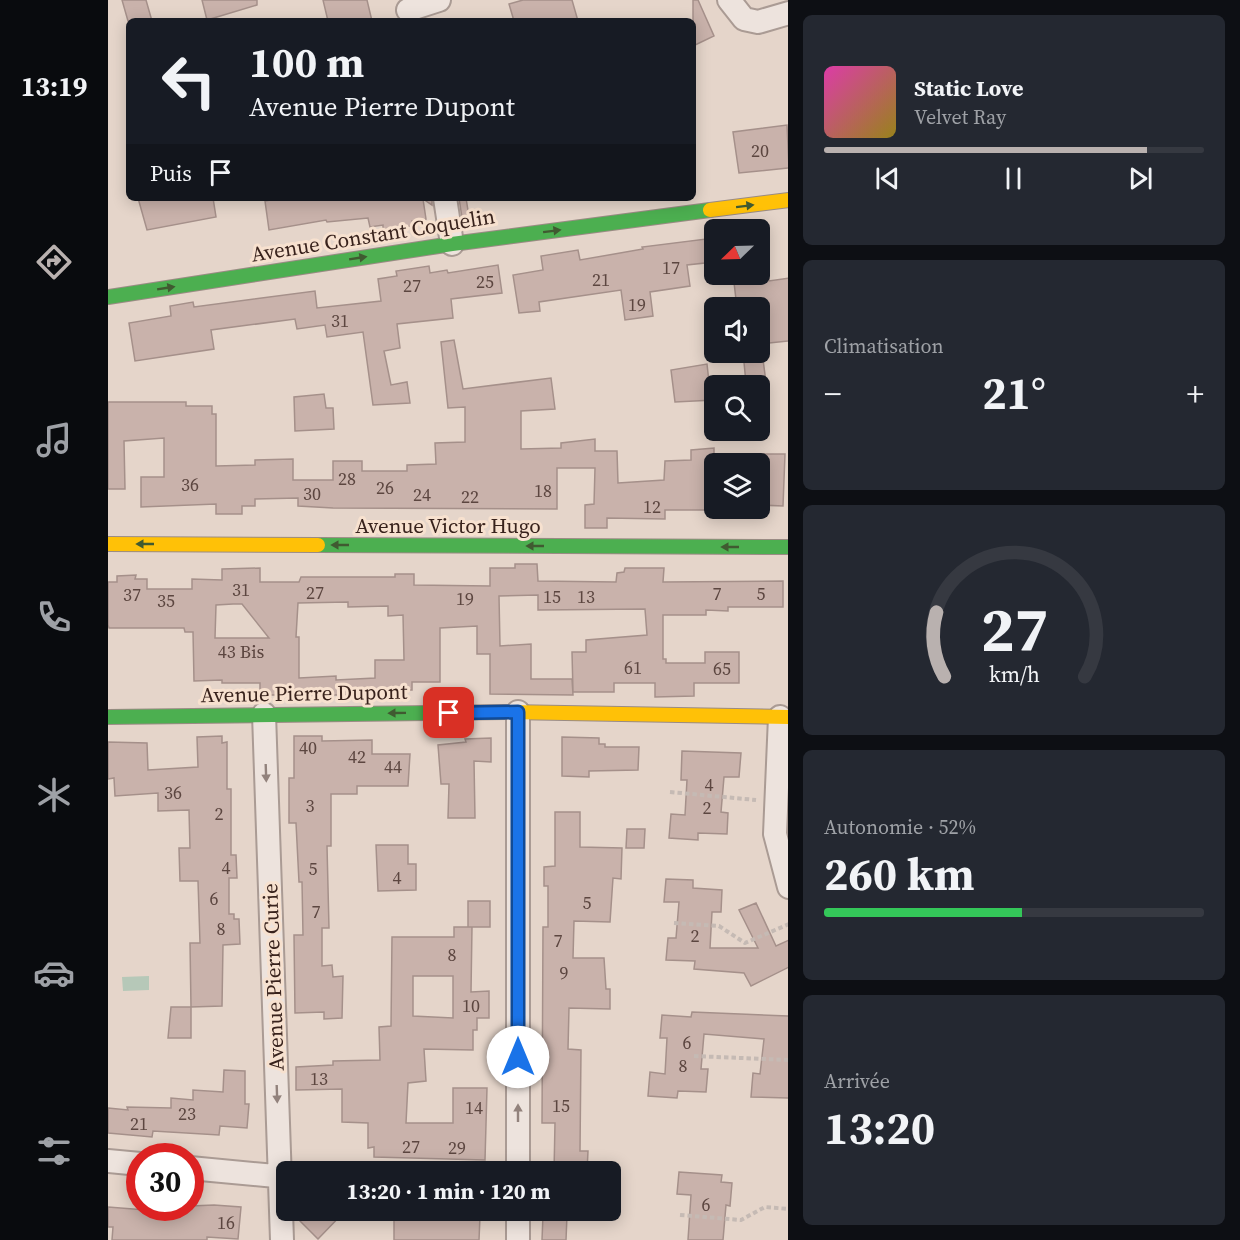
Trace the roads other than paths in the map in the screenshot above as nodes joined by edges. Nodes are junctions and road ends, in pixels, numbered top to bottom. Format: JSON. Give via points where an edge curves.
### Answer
{"nodes":[{"id":1,"x":439,"y":0,"type":"edge"},
{"id":2,"x":729,"y":0,"type":"edge"},
{"id":3,"x":408,"y":10,"type":"edge"},
{"id":4,"x":788,"y":13,"type":"edge"},
{"id":5,"x":788,"y":200,"type":"edge"},
{"id":6,"x":446,"y":201,"type":"edge"},
{"id":7,"x":452,"y":244,"type":"junction"},
{"id":8,"x":108,"y":297,"type":"edge"},
{"id":9,"x":108,"y":544,"type":"edge"},
{"id":10,"x":788,"y":548,"type":"edge"},
{"id":11,"x":518,"y":712,"type":"junction"},
{"id":12,"x":264,"y":714,"type":"junction"},
{"id":13,"x":108,"y":717,"type":"edge"},
{"id":14,"x":784,"y":717,"type":"edge"},
{"id":15,"x":788,"y":883,"type":"edge"},
{"id":16,"x":108,"y":1161,"type":"edge"},
{"id":17,"x":282,"y":1161,"type":"edge"},
{"id":18,"x":518,"y":1161,"type":"edge"},
{"id":19,"x":126,"y":1163,"type":"edge"},
{"id":20,"x":204,"y":1169,"type":"edge"},
{"id":21,"x":276,"y":1175,"type":"edge"},
{"id":22,"x":282,"y":1221,"type":"edge"},
{"id":23,"x":518,"y":1221,"type":"edge"},
{"id":24,"x":282,"y":1240,"type":"edge"},
{"id":25,"x":518,"y":1240,"type":"edge"}],
"edges":[{"from":1,"to":3,"type":"street"},
{"from":2,"to":4,"type":"street","via":[[744,19],[758,22]]},
{"from":7,"to":5,"type":"street","name":"Avenue Constant Coquelin","one_way":true},
{"from":6,"to":7,"type":"street"},
{"from":8,"to":7,"type":"street","name":"Avenue Constant Coquelin","one_way":true},
{"from":10,"to":9,"type":"street","name":"Avenue Victor Hugo","one_way":true},
{"from":11,"to":12,"type":"street","name":"Avenue Pierre Dupont","one_way":true},
{"from":11,"to":14,"type":"street","name":"Avenue Pierre Dupont"},
{"from":18,"to":11,"type":"street","one_way":true},
{"from":12,"to":13,"type":"street","name":"Avenue Pierre Dupont"},
{"from":12,"to":17,"type":"street","name":"Avenue Pierre Curie","one_way":true},
{"from":14,"to":15,"type":"street","via":[[775,834]]},
{"from":16,"to":19,"type":"street"},
{"from":20,"to":21,"type":"street"},
{"from":22,"to":24,"type":"street","name":"Avenue Pierre Curie"},
{"from":23,"to":25,"type":"street"}]}
